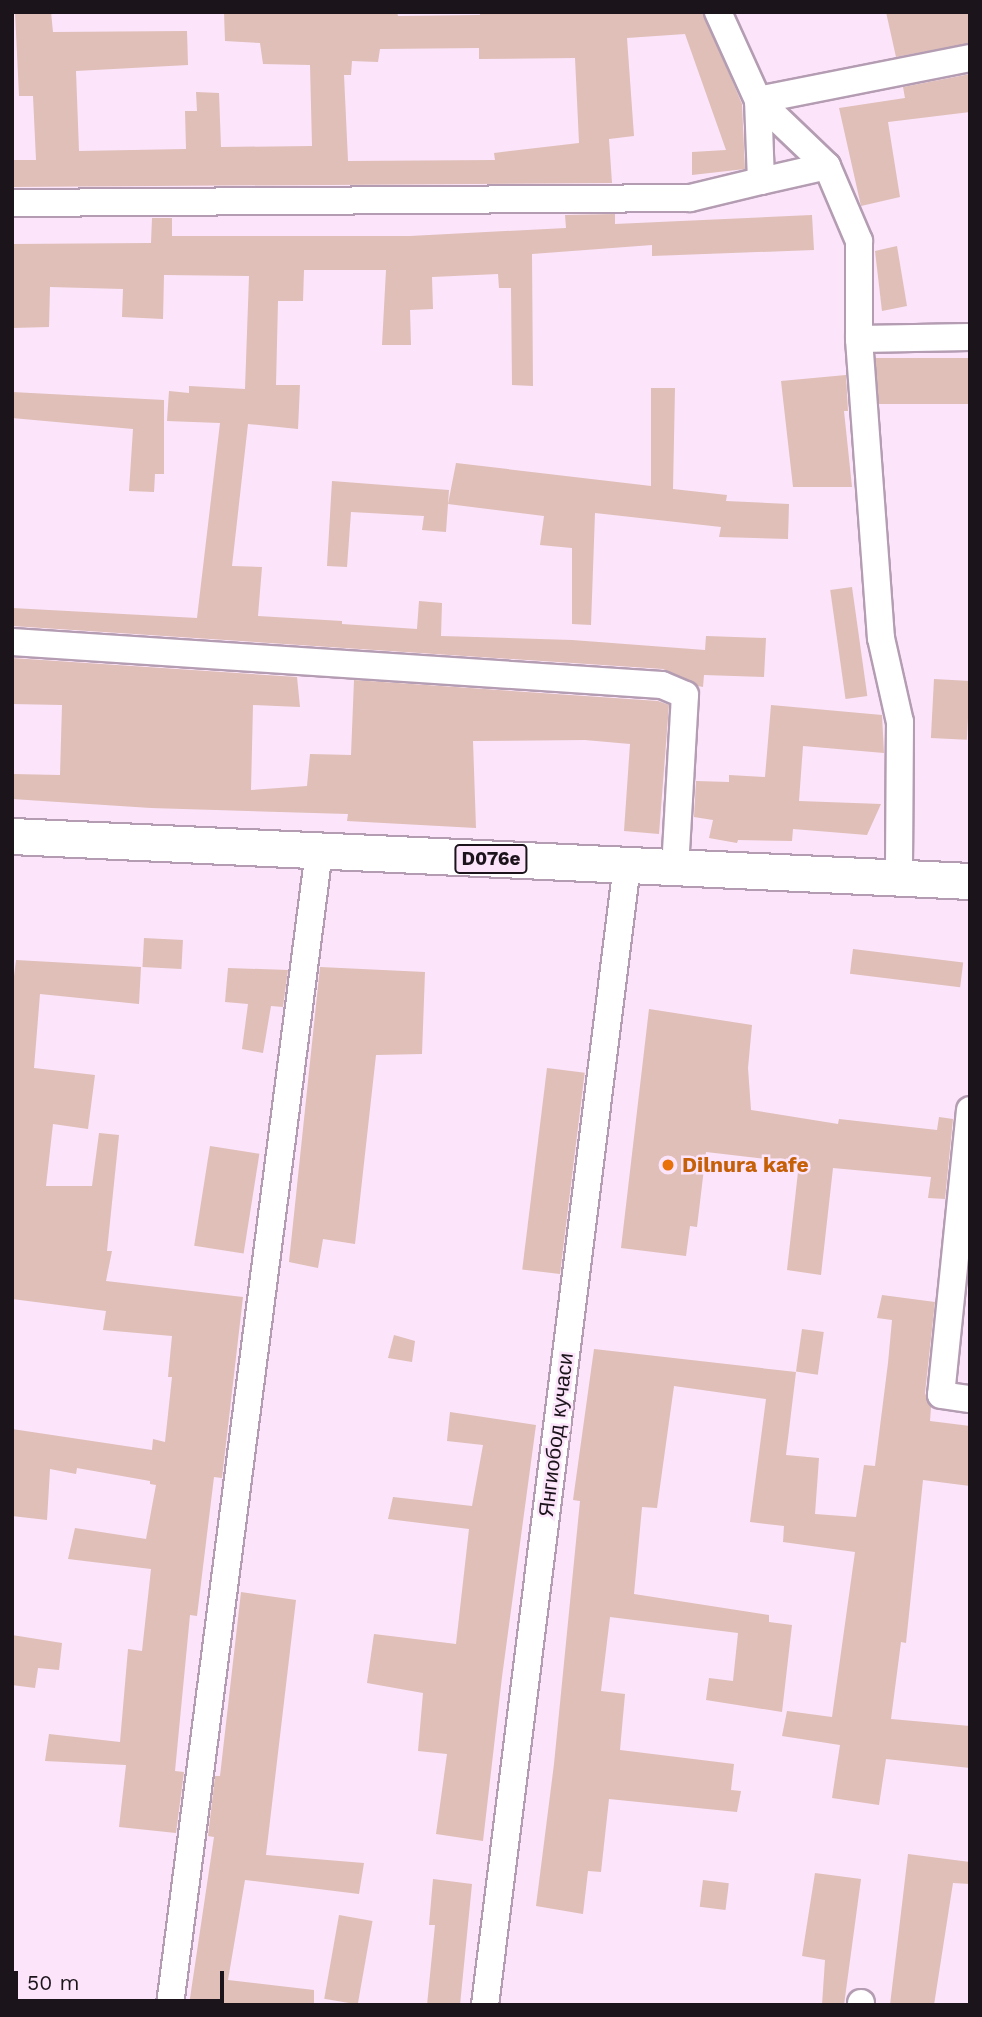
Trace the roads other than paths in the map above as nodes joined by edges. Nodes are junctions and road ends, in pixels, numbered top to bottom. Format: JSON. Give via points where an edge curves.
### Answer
{"nodes":[{"id":1,"x":718,"y":12,"type":"edge"},
{"id":2,"x":970,"y":58,"type":"edge"},
{"id":3,"x":758,"y":100,"type":"junction"},
{"id":4,"x":827,"y":166,"type":"junction"},
{"id":5,"x":761,"y":181,"type":"junction"},
{"id":6,"x":12,"y":203,"type":"edge"},
{"id":7,"x":970,"y":337,"type":"edge"},
{"id":8,"x":859,"y":339,"type":"junction"},
{"id":9,"x":12,"y":642,"type":"edge"},
{"id":10,"x":12,"y":836,"type":"edge"},
{"id":11,"x":319,"y":851,"type":"junction"},
{"id":12,"x":627,"y":865,"type":"junction"},
{"id":13,"x":675,"y":869,"type":"junction"},
{"id":14,"x":899,"y":878,"type":"junction"},
{"id":15,"x":970,"y":881,"type":"edge"},
{"id":16,"x":970,"y":1110,"type":"edge"},
{"id":17,"x":970,"y":1399,"type":"edge"},
{"id":18,"x":170,"y":2005,"type":"edge"},
{"id":19,"x":485,"y":2005,"type":"edge"}],
"edges":[{"from":1,"to":3,"type":"street"},
{"from":2,"to":3,"type":"street"},
{"from":3,"to":4,"type":"street"},
{"from":3,"to":5,"type":"street"},
{"from":4,"to":5,"type":"street"},
{"from":4,"to":8,"type":"street","via":[[859,241]]},
{"from":5,"to":6,"type":"street","via":[[690,198]]},
{"from":7,"to":8,"type":"street"},
{"from":8,"to":14,"type":"street","via":[[881,638],[900,722]]},
{"from":9,"to":13,"type":"street","via":[[662,685],[685,695]]},
{"from":10,"to":11,"type":"main road","number":"D076e"},
{"from":11,"to":12,"type":"main road","number":"D076e"},
{"from":11,"to":18,"type":"street"},
{"from":12,"to":13,"type":"main road","number":"D076e"},
{"from":12,"to":19,"type":"street","name":"Янгиобод кучаси"},
{"from":13,"to":14,"type":"main road","number":"D076e"},
{"from":14,"to":15,"type":"main road","number":"D076e"},
{"from":16,"to":17,"type":"street","via":[[941,1395]]}]}
